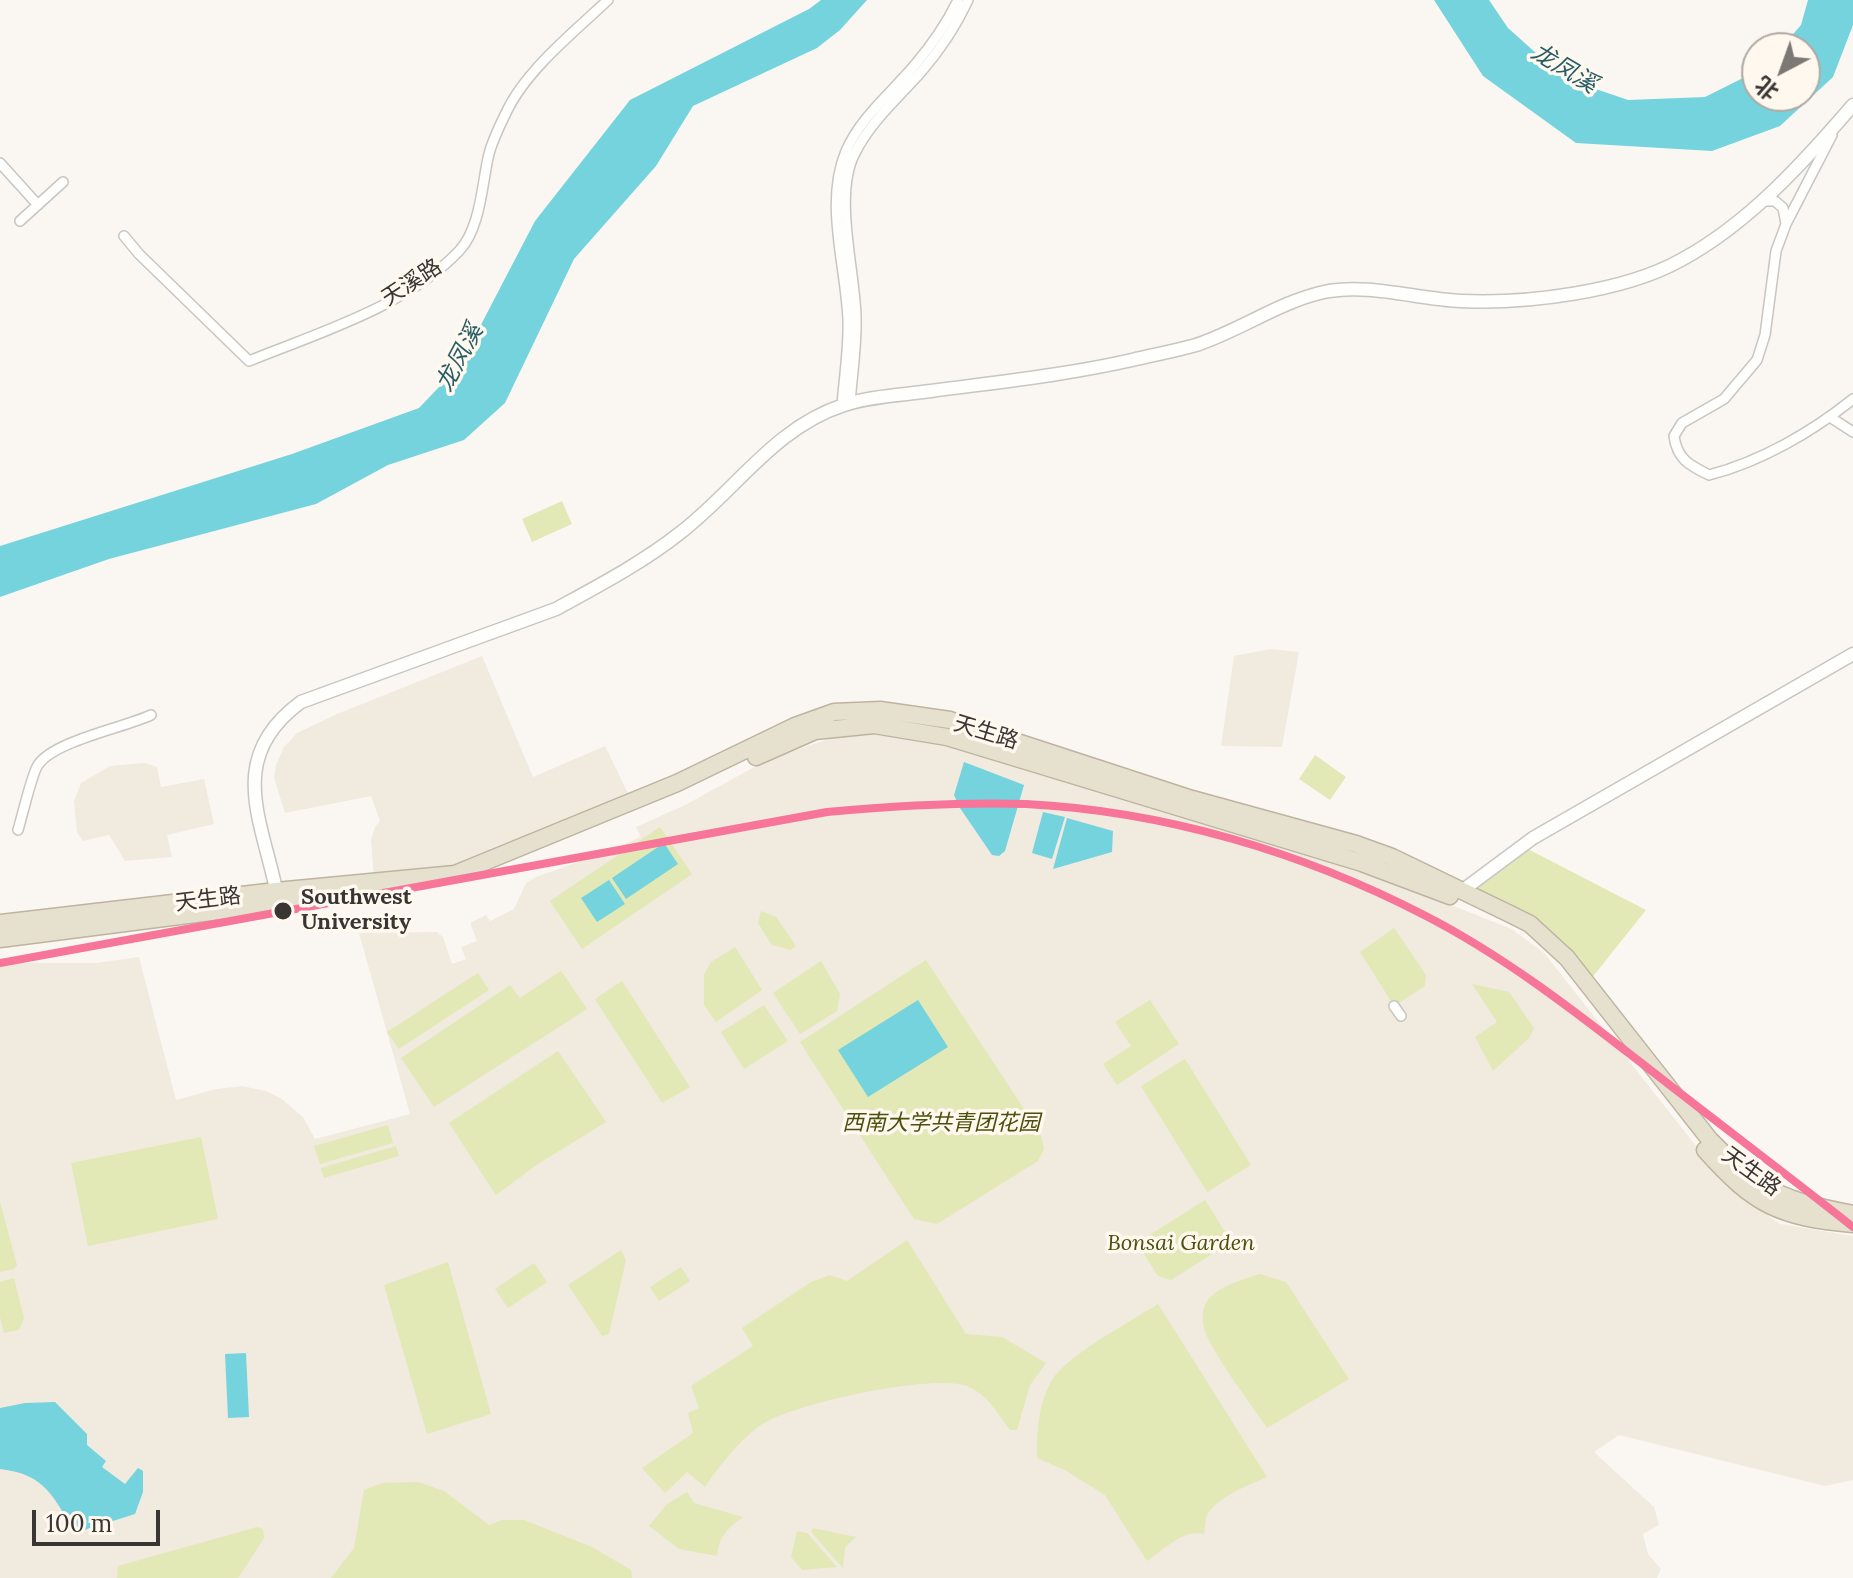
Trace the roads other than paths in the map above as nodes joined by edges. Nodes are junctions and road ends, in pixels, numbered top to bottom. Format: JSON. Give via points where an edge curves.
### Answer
{"nodes":[{"id":1,"x":608,"y":0,"type":"edge"},
{"id":2,"x":958,"y":0,"type":"edge"},
{"id":3,"x":968,"y":0,"type":"edge"},
{"id":4,"x":1853,"y":105,"type":"edge"},
{"id":5,"x":1839,"y":121,"type":"junction"},
{"id":6,"x":0,"y":163,"type":"edge"},
{"id":7,"x":63,"y":182,"type":"dead end"},
{"id":8,"x":1761,"y":201,"type":"junction"},
{"id":9,"x":38,"y":205,"type":"junction"},
{"id":10,"x":20,"y":221,"type":"dead end"},
{"id":11,"x":1786,"y":224,"type":"junction"},
{"id":12,"x":124,"y":236,"type":"dead end"},
{"id":13,"x":1853,"y":399,"type":"edge"},
{"id":14,"x":846,"y":404,"type":"junction"},
{"id":15,"x":1830,"y":417,"type":"junction"},
{"id":16,"x":1853,"y":432,"type":"edge"},
{"id":17,"x":1853,"y":657,"type":"edge"},
{"id":18,"x":151,"y":715,"type":"dead end"},
{"id":19,"x":18,"y":830,"type":"dead end"},
{"id":20,"x":1463,"y":890,"type":"junction"},
{"id":21,"x":278,"y":897,"type":"junction"},
{"id":22,"x":0,"y":923,"type":"edge"},
{"id":23,"x":0,"y":939,"type":"edge"},
{"id":24,"x":1394,"y":1006,"type":"dead end"},
{"id":25,"x":1401,"y":1016,"type":"dead end"},
{"id":26,"x":1853,"y":1214,"type":"edge"},
{"id":27,"x":1853,"y":1224,"type":"edge"}],
"edges":[{"from":1,"to":12,"type":"street","name":"天溪路","via":[[543,61],[507,109],[488,155],[479,212],[462,249],[420,283],[353,318],[249,361]]},
{"from":2,"to":14,"type":"street","via":[[917,64],[862,123],[839,176],[849,322]]},
{"from":3,"to":14,"type":"street","via":[[958,22],[853,155],[847,211],[857,319]]},
{"from":4,"to":5,"type":"street"},
{"from":5,"to":8,"type":"street"},
{"from":5,"to":11,"type":"street"},
{"from":6,"to":9,"type":"street"},
{"from":7,"to":9,"type":"street"},
{"from":8,"to":11,"type":"street","via":[[1775,201],[1783,208]]},
{"from":8,"to":14,"type":"street","via":[[1681,260],[1629,282],[1570,293],[1461,301],[1357,289],[1323,292],[1196,344],[1132,360]]},
{"from":9,"to":10,"type":"street"},
{"from":11,"to":15,"type":"street","via":[[1776,251],[1757,360],[1724,399],[1682,423],[1674,436],[1676,451],[1709,475],[1739,467]]},
{"from":13,"to":15,"type":"street"},
{"from":14,"to":21,"type":"street","via":[[783,436],[678,535],[591,590],[556,609],[301,702],[285,713],[257,757],[253,789]]},
{"from":15,"to":16,"type":"street"},
{"from":17,"to":20,"type":"street","via":[[1533,838]]},
{"from":18,"to":19,"type":"street","via":[[70,742],[39,764]]},
{"from":20,"to":21,"type":"highway","name":"天生路","via":[[1356,844],[1192,799],[950,720],[880,710],[834,712],[795,726],[677,783],[455,874]]},
{"from":20,"to":26,"type":"highway","name":"天生路","via":[[1530,924],[1567,958],[1736,1167],[1784,1197]]},
{"from":21,"to":22,"type":"highway","name":"天生路"},
{"from":21,"to":23,"type":"highway","name":"天生路"},
{"from":21,"to":27,"type":"highway","name":"天生路","via":[[460,884],[815,731],[874,725],[947,737],[1362,863],[1507,921],[1542,945],[1562,967],[1726,1174],[1779,1211]]},
{"from":24,"to":25,"type":"street"}]}
